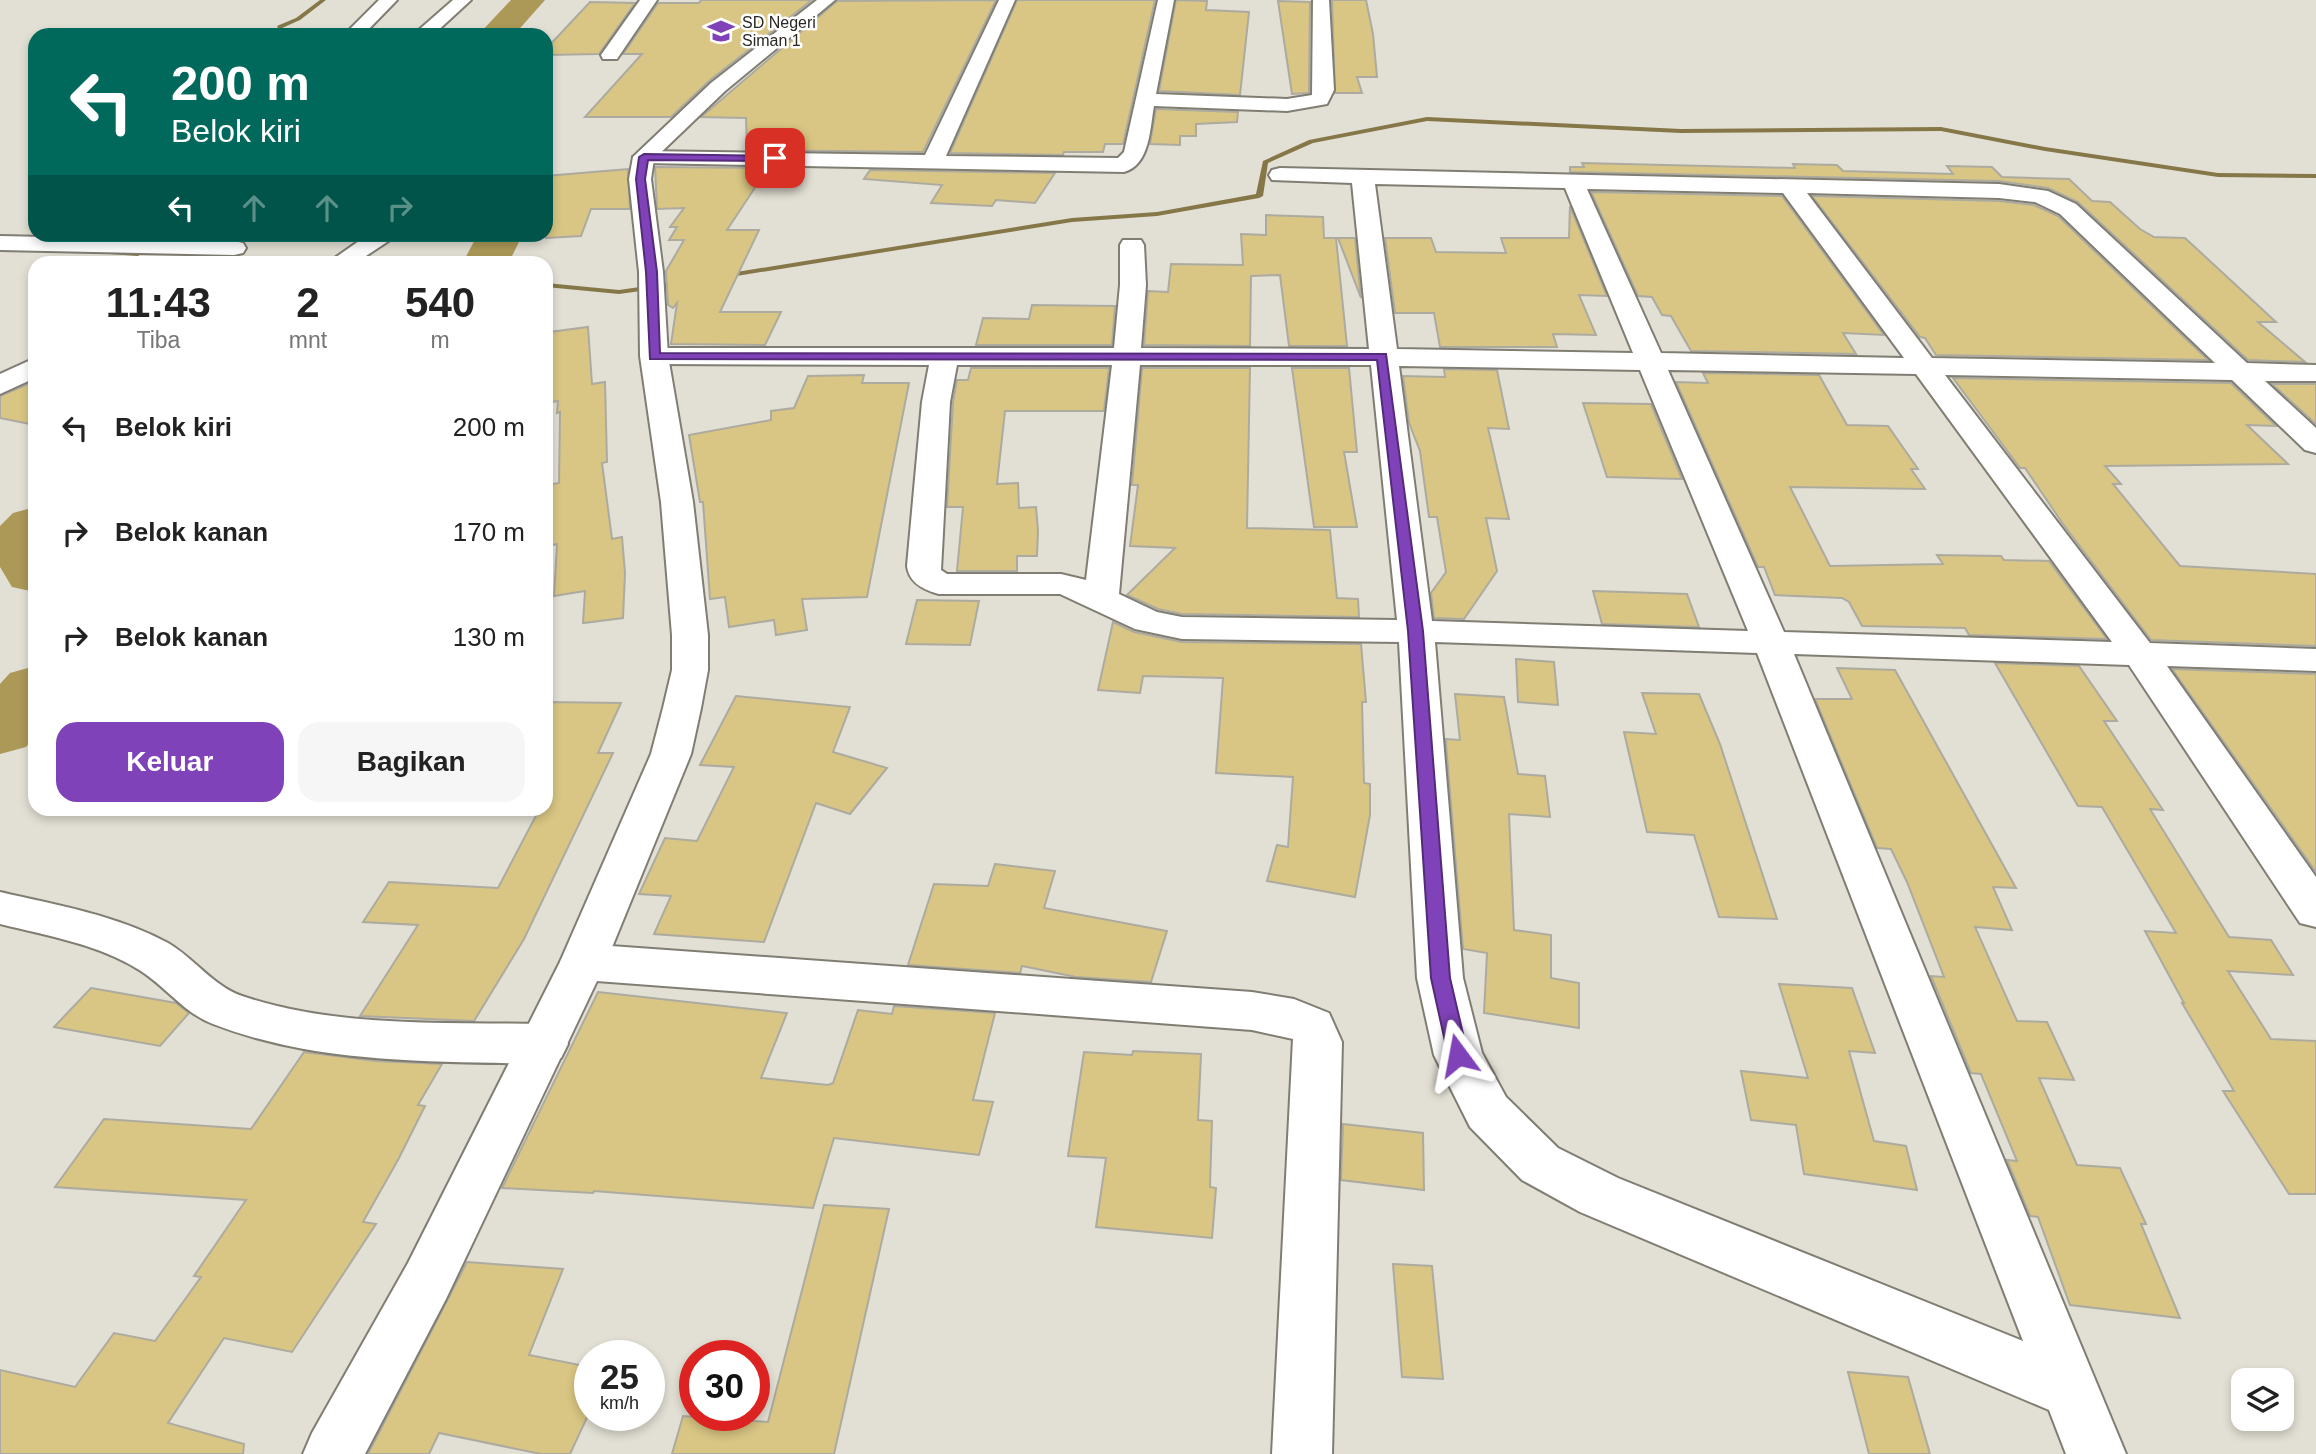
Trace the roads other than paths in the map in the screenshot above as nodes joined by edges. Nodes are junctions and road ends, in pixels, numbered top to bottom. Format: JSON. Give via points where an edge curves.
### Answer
{"nodes":[{"id":1,"x":388,"y":0,"type":"edge"},
{"id":2,"x":463,"y":0,"type":"edge"},
{"id":3,"x":649,"y":0,"type":"edge"},
{"id":4,"x":827,"y":0,"type":"edge"},
{"id":5,"x":1007,"y":0,"type":"edge"},
{"id":6,"x":1166,"y":0,"type":"edge"},
{"id":7,"x":1321,"y":0,"type":"edge"},
{"id":8,"x":360,"y":28,"type":"edge"},
{"id":9,"x":430,"y":28,"type":"edge"},
{"id":10,"x":610,"y":55,"type":"dead end"},
{"id":11,"x":1145,"y":100,"type":"junction"},
{"id":12,"x":644,"y":157,"type":"junction"},
{"id":13,"x":933,"y":160,"type":"junction"},
{"id":14,"x":1280,"y":175,"type":"dead end"},
{"id":15,"x":1363,"y":178,"type":"junction"},
{"id":16,"x":1574,"y":184,"type":"junction"},
{"id":17,"x":1791,"y":188,"type":"junction"},
{"id":18,"x":224,"y":242,"type":"edge"},
{"id":19,"x":242,"y":242,"type":"edge"},
{"id":20,"x":374,"y":242,"type":"edge"},
{"id":21,"x":0,"y":243,"type":"edge"},
{"id":22,"x":1132,"y":245,"type":"dead end"},
{"id":23,"x":221,"y":256,"type":"edge"},
{"id":24,"x":351,"y":256,"type":"edge"},
{"id":25,"x":653,"y":336,"type":"junction"},
{"id":26,"x":945,"y":354,"type":"junction"},
{"id":27,"x":1127,"y":356,"type":"junction"},
{"id":28,"x":1382,"y":357,"type":"junction"},
{"id":29,"x":1650,"y":361,"type":"junction"},
{"id":30,"x":1924,"y":365,"type":"junction"},
{"id":31,"x":28,"y":370,"type":"edge"},
{"id":32,"x":2239,"y":371,"type":"junction"},
{"id":33,"x":2316,"y":373,"type":"edge"},
{"id":34,"x":0,"y":386,"type":"edge"},
{"id":35,"x":2316,"y":444,"type":"edge"},
{"id":36,"x":1101,"y":599,"type":"junction"},
{"id":37,"x":1416,"y":631,"type":"junction"},
{"id":38,"x":1771,"y":642,"type":"junction"},
{"id":39,"x":2140,"y":654,"type":"junction"},
{"id":40,"x":2316,"y":660,"type":"edge"},
{"id":41,"x":0,"y":908,"type":"edge"},
{"id":42,"x":2316,"y":911,"type":"edge"},
{"id":43,"x":583,"y":962,"type":"junction"},
{"id":44,"x":544,"y":1044,"type":"junction"},
{"id":45,"x":2069,"y":1389,"type":"junction"},
{"id":46,"x":333,"y":1454,"type":"edge"},
{"id":47,"x":1302,"y":1454,"type":"edge"},
{"id":48,"x":2096,"y":1454,"type":"edge"}],
"edges":[{"from":1,"to":8,"type":"street"},
{"from":2,"to":9,"type":"street"},
{"from":3,"to":10,"type":"street"},
{"from":4,"to":12,"type":"street","via":[[718,87]]},
{"from":5,"to":13,"type":"street"},
{"from":6,"to":11,"type":"street"},
{"from":7,"to":11,"type":"street","via":[[1324,90],[1320,100],[1287,105]]},
{"from":11,"to":13,"type":"street","via":[[1133,154],[1124,165]]},
{"from":12,"to":13,"type":"street"},
{"from":12,"to":25,"type":"street","via":[[640,179]]},
{"from":14,"to":15,"type":"street"},
{"from":15,"to":16,"type":"street"},
{"from":15,"to":28,"type":"street"},
{"from":16,"to":17,"type":"street"},
{"from":16,"to":29,"type":"street"},
{"from":17,"to":30,"type":"street"},
{"from":17,"to":32,"type":"street","via":[[1999,191],[2056,202]]},
{"from":18,"to":21,"type":"street","via":[[146,246]]},
{"from":19,"to":23,"type":"street"},
{"from":20,"to":24,"type":"street"},
{"from":22,"to":27,"type":"street"},
{"from":25,"to":26,"type":"street"},
{"from":25,"to":43,"type":"street","via":[[677,502],[690,670],[671,754]]},
{"from":26,"to":27,"type":"street"},
{"from":26,"to":36,"type":"street","via":[[931,461],[925,575],[939,584],[1061,584]]},
{"from":27,"to":28,"type":"street"},
{"from":27,"to":36,"type":"street"},
{"from":28,"to":29,"type":"street"},
{"from":28,"to":37,"type":"street"},
{"from":29,"to":30,"type":"street"},
{"from":29,"to":38,"type":"street"},
{"from":30,"to":32,"type":"street"},
{"from":30,"to":39,"type":"street"},
{"from":31,"to":34,"type":"street"},
{"from":32,"to":33,"type":"street"},
{"from":32,"to":35,"type":"street"},
{"from":36,"to":37,"type":"street","via":[[1147,621],[1182,628]]},
{"from":37,"to":38,"type":"street"},
{"from":37,"to":45,"type":"street","via":[[1440,978],[1458,1055],[1488,1112],[1540,1164],[1599,1195]]},
{"from":38,"to":39,"type":"street"},
{"from":38,"to":45,"type":"street"},
{"from":39,"to":40,"type":"street"},
{"from":39,"to":42,"type":"street"},
{"from":41,"to":44,"type":"street","via":[[103,935],[156,958],[225,1010],[276,1026],[380,1039]]},
{"from":43,"to":44,"type":"street"},
{"from":43,"to":47,"type":"street","via":[[1252,1011],[1294,1018],[1312,1027],[1318,1042]]},
{"from":44,"to":46,"type":"street","via":[[427,1281]]},
{"from":45,"to":48,"type":"street"}]}
